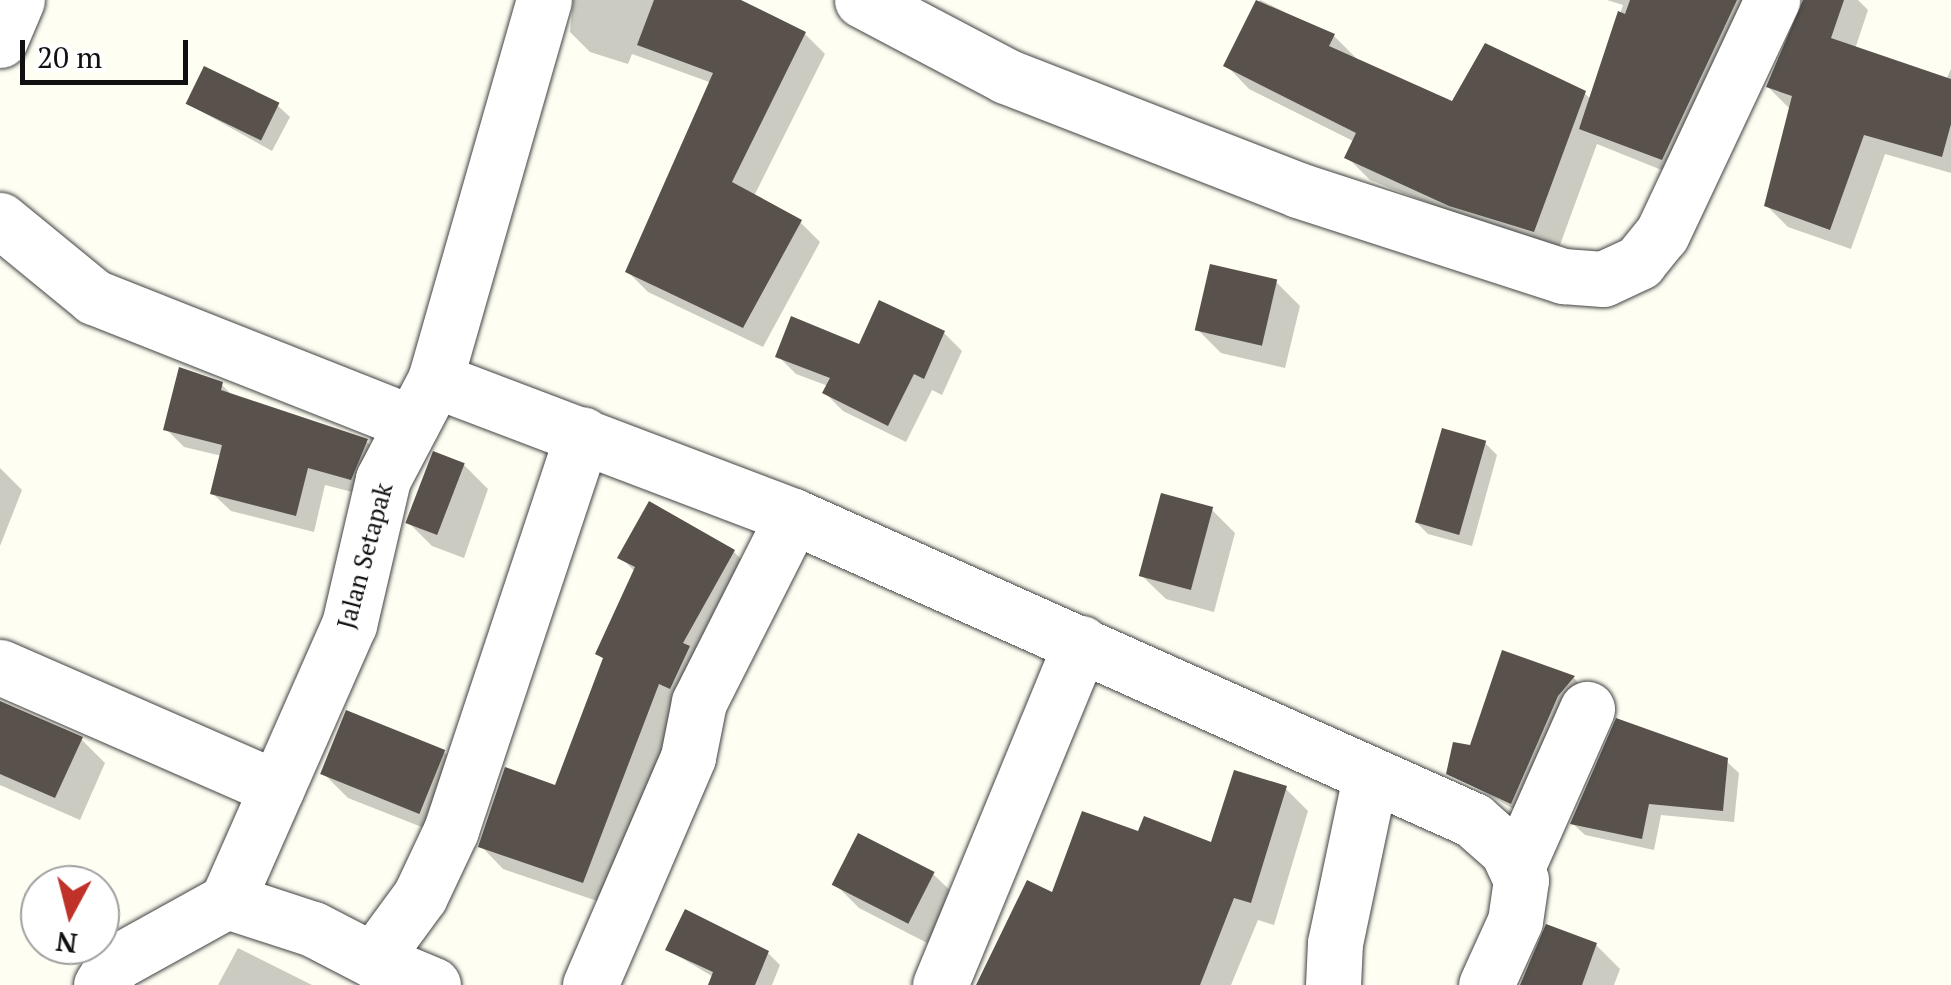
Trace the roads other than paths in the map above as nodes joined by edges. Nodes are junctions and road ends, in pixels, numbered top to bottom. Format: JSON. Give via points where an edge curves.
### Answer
{"nodes":[{"id":1,"x":16,"y":0,"type":"edge"},
{"id":2,"x":544,"y":0,"type":"edge"},
{"id":3,"x":862,"y":0,"type":"edge"},
{"id":4,"x":1772,"y":0,"type":"edge"},
{"id":5,"x":0,"y":40,"type":"edge"},
{"id":6,"x":0,"y":220,"type":"edge"},
{"id":7,"x":424,"y":401,"type":"junction"},
{"id":8,"x":583,"y":434,"type":"junction"},
{"id":9,"x":793,"y":516,"type":"junction"},
{"id":10,"x":1081,"y":642,"type":"junction"},
{"id":11,"x":0,"y":667,"type":"edge"},
{"id":12,"x":1587,"y":708,"type":"dead end"},
{"id":13,"x":1370,"y":778,"type":"junction"},
{"id":14,"x":277,"y":788,"type":"junction"},
{"id":15,"x":1517,"y":867,"type":"junction"},
{"id":16,"x":226,"y":901,"type":"junction"},
{"id":17,"x":373,"y":960,"type":"junction"},
{"id":18,"x":101,"y":985,"type":"edge"},
{"id":19,"x":433,"y":985,"type":"edge"},
{"id":20,"x":590,"y":985,"type":"edge"},
{"id":21,"x":940,"y":985,"type":"edge"},
{"id":22,"x":1333,"y":985,"type":"edge"},
{"id":23,"x":1486,"y":985,"type":"edge"}],
"edges":[{"from":1,"to":5,"type":"street"},
{"from":2,"to":7,"type":"street","name":"Jalan Setapak"},
{"from":3,"to":4,"type":"street","via":[[1006,76],[1298,190],[1564,276],[1603,278],[1639,262],[1662,234]]},
{"from":6,"to":7,"type":"street","via":[[94,296]]},
{"from":7,"to":8,"type":"street"},
{"from":7,"to":14,"type":"street","name":"Jalan Setapak","via":[[383,479],[349,625]]},
{"from":8,"to":9,"type":"street"},
{"from":8,"to":17,"type":"street","via":[[451,830],[420,896]]},
{"from":9,"to":10,"type":"street"},
{"from":9,"to":20,"type":"street","via":[[699,702],[688,758]]},
{"from":10,"to":13,"type":"street"},
{"from":10,"to":21,"type":"street"},
{"from":11,"to":14,"type":"street"},
{"from":12,"to":15,"type":"street"},
{"from":13,"to":15,"type":"street","via":[[1473,820]]},
{"from":13,"to":22,"type":"street","via":[[1335,943]]},
{"from":14,"to":16,"type":"street","name":"Jalan Setapak"},
{"from":15,"to":23,"type":"street","via":[[1522,898]]},
{"from":16,"to":17,"type":"street","via":[[313,929]]},
{"from":16,"to":18,"type":"street","via":[[115,962]]},
{"from":17,"to":19,"type":"street"}]}
